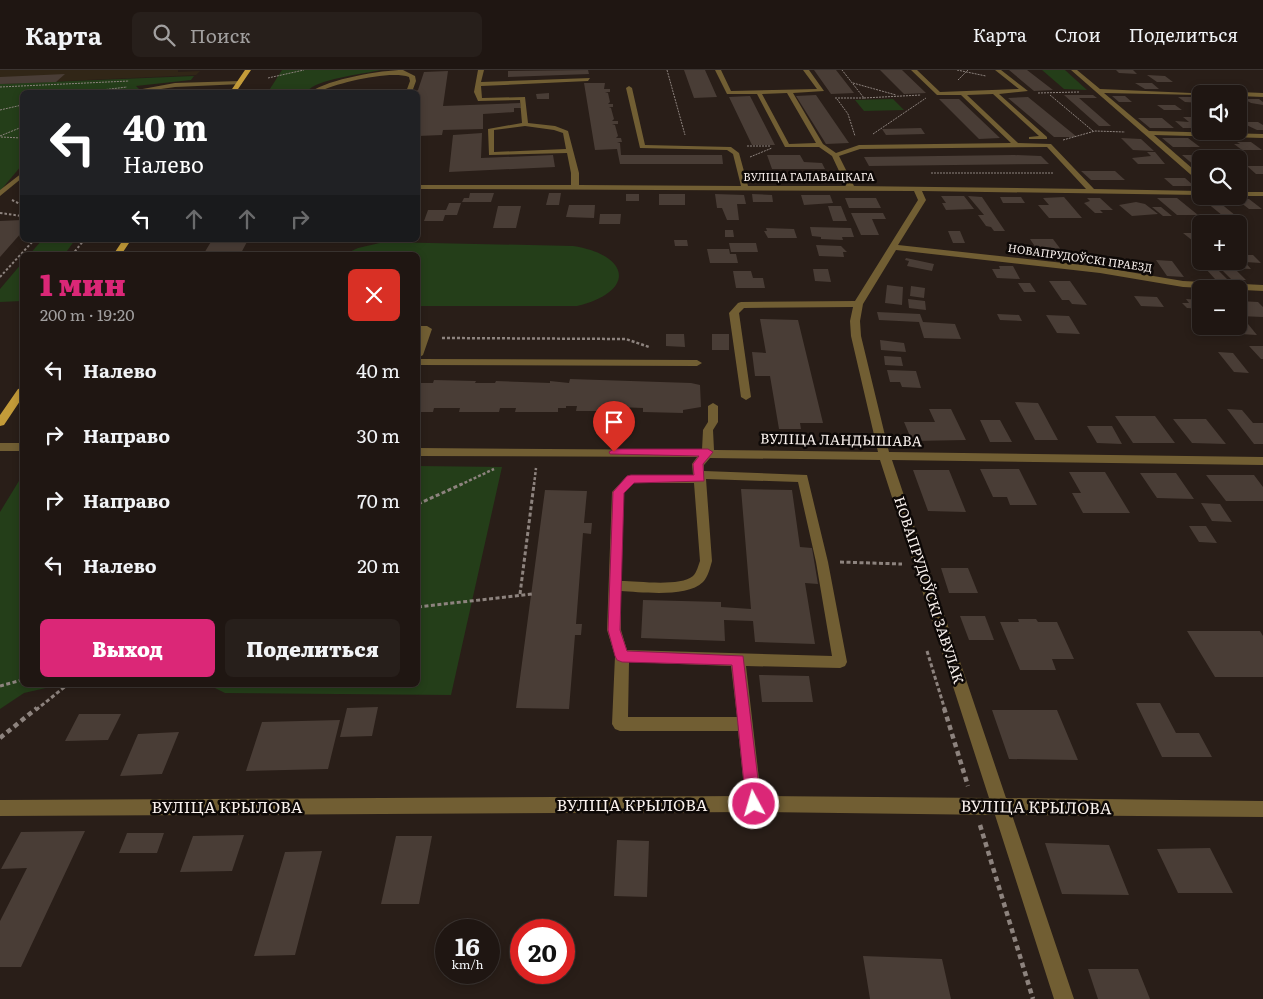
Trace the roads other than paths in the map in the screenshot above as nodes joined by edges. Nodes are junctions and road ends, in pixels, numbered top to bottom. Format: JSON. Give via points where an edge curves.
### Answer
{"nodes":[{"id":1,"x":248,"y":70,"type":"edge"},
{"id":2,"x":481,"y":70,"type":"edge"},
{"id":3,"x":718,"y":70,"type":"edge"},
{"id":4,"x":806,"y":70,"type":"edge"},
{"id":5,"x":914,"y":70,"type":"edge"},
{"id":6,"x":998,"y":70,"type":"edge"},
{"id":7,"x":1074,"y":70,"type":"edge"},
{"id":8,"x":588,"y":79,"type":"dead end"},
{"id":9,"x":240,"y":83,"type":"junction"},
{"id":10,"x":478,"y":84,"type":"junction"},
{"id":11,"x":1017,"y":85,"type":"junction"},
{"id":12,"x":629,"y":88,"type":"dead end"},
{"id":13,"x":933,"y":88,"type":"junction"},
{"id":14,"x":140,"y":90,"type":"dead end"},
{"id":15,"x":235,"y":90,"type":"edge"},
{"id":16,"x":319,"y":90,"type":"edge"},
{"id":17,"x":410,"y":90,"type":"edge"},
{"id":18,"x":1098,"y":91,"type":"junction"},
{"id":19,"x":790,"y":92,"type":"junction"},
{"id":20,"x":994,"y":92,"type":"junction"},
{"id":21,"x":759,"y":93,"type":"junction"},
{"id":22,"x":962,"y":93,"type":"junction"},
{"id":23,"x":1192,"y":93,"type":"edge"},
{"id":24,"x":1247,"y":94,"type":"edge"},
{"id":25,"x":1263,"y":95,"type":"edge"},
{"id":26,"x":525,"y":124,"type":"junction"},
{"id":27,"x":1146,"y":133,"type":"junction"},
{"id":28,"x":1263,"y":136,"type":"edge"},
{"id":29,"x":1009,"y":138,"type":"junction"},
{"id":30,"x":820,"y":145,"type":"junction"},
{"id":31,"x":1016,"y":145,"type":"junction"},
{"id":32,"x":570,"y":151,"type":"junction"},
{"id":33,"x":835,"y":155,"type":"junction"},
{"id":34,"x":1192,"y":171,"type":"edge"},
{"id":35,"x":20,"y":176,"type":"edge"},
{"id":36,"x":420,"y":187,"type":"edge"},
{"id":37,"x":575,"y":188,"type":"junction"},
{"id":38,"x":745,"y":188,"type":"junction"},
{"id":39,"x":851,"y":188,"type":"junction"},
{"id":40,"x":917,"y":189,"type":"junction"},
{"id":41,"x":1092,"y":191,"type":"junction"},
{"id":42,"x":1192,"y":193,"type":"edge"},
{"id":43,"x":0,"y":194,"type":"edge"},
{"id":44,"x":1247,"y":194,"type":"edge"},
{"id":45,"x":1263,"y":194,"type":"edge"},
{"id":46,"x":895,"y":247,"type":"junction"},
{"id":47,"x":1263,"y":288,"type":"edge"},
{"id":48,"x":858,"y":304,"type":"junction"},
{"id":49,"x":420,"y":329,"type":"edge"},
{"id":50,"x":420,"y":349,"type":"edge"},
{"id":51,"x":420,"y":362,"type":"edge"},
{"id":52,"x":697,"y":363,"type":"dead end"},
{"id":53,"x":20,"y":394,"type":"edge"},
{"id":54,"x":746,"y":397,"type":"dead end"},
{"id":55,"x":713,"y":406,"type":"dead end"},
{"id":56,"x":0,"y":423,"type":"edge"},
{"id":57,"x":0,"y":447,"type":"edge"},
{"id":58,"x":20,"y":447,"type":"edge"},
{"id":59,"x":420,"y":452,"type":"edge"},
{"id":60,"x":708,"y":452,"type":"junction"},
{"id":61,"x":885,"y":457,"type":"junction"},
{"id":62,"x":1263,"y":460,"type":"edge"},
{"id":63,"x":700,"y":477,"type":"junction"},
{"id":64,"x":614,"y":586,"type":"junction"},
{"id":65,"x":622,"y":656,"type":"junction"},
{"id":66,"x":738,"y":660,"type":"junction"},
{"id":67,"x":745,"y":724,"type":"junction"},
{"id":68,"x":754,"y":804,"type":"junction"},
{"id":69,"x":1001,"y":806,"type":"junction"},
{"id":70,"x":0,"y":808,"type":"edge"},
{"id":71,"x":1263,"y":810,"type":"edge"},
{"id":72,"x":1064,"y":999,"type":"edge"}],
"edges":[{"from":1,"to":9,"type":"main road"},
{"from":2,"to":10,"type":"street"},
{"from":3,"to":21,"type":"street","via":[[729,93]]},
{"from":4,"to":19,"type":"street","via":[[821,91]]},
{"from":5,"to":13,"type":"street"},
{"from":6,"to":11,"type":"street"},
{"from":7,"to":18,"type":"street"},
{"from":8,"to":10,"type":"street"},
{"from":9,"to":14,"type":"street","via":[[175,85]]},
{"from":9,"to":15,"type":"main road"},
{"from":10,"to":26,"type":"street","via":[[480,100],[523,98]]},
{"from":11,"to":13,"type":"street"},
{"from":11,"to":20,"type":"street","via":[[1025,91]]},
{"from":12,"to":38,"type":"street","via":[[642,147],[729,148],[739,161]]},
{"from":13,"to":22,"type":"street","via":[[939,94]]},
{"from":16,"to":17,"type":"street","via":[[395,71],[412,76]]},
{"from":18,"to":23,"type":"street"},
{"from":18,"to":27,"type":"street"},
{"from":19,"to":21,"type":"street"},
{"from":19,"to":30,"type":"street"},
{"from":20,"to":22,"type":"street"},
{"from":20,"to":29,"type":"street","via":[[1045,138]]},
{"from":21,"to":30,"type":"street","via":[[786,146]]},
{"from":22,"to":29,"type":"street"},
{"from":24,"to":25,"type":"street"},
{"from":26,"to":32,"type":"street","via":[[566,132]]},
{"from":26,"to":32,"type":"street","via":[[491,129],[491,154]]},
{"from":27,"to":28,"type":"street"},
{"from":27,"to":34,"type":"street"},
{"from":29,"to":31,"type":"street"},
{"from":30,"to":33,"type":"street"},
{"from":31,"to":33,"type":"street","via":[[859,147]]},
{"from":31,"to":41,"type":"street","via":[[1049,145]]},
{"from":32,"to":37,"type":"street"},
{"from":33,"to":39,"type":"street"},
{"from":35,"to":43,"type":"street"},
{"from":36,"to":37,"type":"street","name":"ВУЛІЦА ГАЛАВАЦКАГА"},
{"from":37,"to":38,"type":"street","name":"ВУЛІЦА ГАЛАВАЦКАГА"},
{"from":38,"to":39,"type":"street","name":"ВУЛІЦА ГАЛАВАЦКАГА"},
{"from":39,"to":40,"type":"street","name":"ВУЛІЦА ГАЛАВАЦКАГА"},
{"from":40,"to":41,"type":"street","name":"ВУЛІЦА ГАЛАВАЦКАГА"},
{"from":40,"to":46,"type":"street","name":"НОВАПРУДОЎСКІ ЗАВУЛАК","via":[[922,200]]},
{"from":41,"to":42,"type":"street","name":"ВУЛІЦА ГАЛАВАЦКАГА"},
{"from":44,"to":45,"type":"street"},
{"from":46,"to":47,"type":"street","name":"НОВАПРУДОЎСКІ ПРАЕЗД","via":[[1100,270],[1183,284]]},
{"from":46,"to":48,"type":"street","name":"НОВАПРУДОЎСКІ ЗАВУЛАК"},
{"from":48,"to":54,"type":"street","via":[[741,305],[734,312]]},
{"from":48,"to":61,"type":"street","name":"НОВАПРУДОЎСКІ ЗАВУЛАК","via":[[856,336]]},
{"from":49,"to":50,"type":"street","via":[[427,329]]},
{"from":51,"to":52,"type":"street"},
{"from":53,"to":56,"type":"main road"},
{"from":55,"to":60,"type":"street","via":[[714,422],[708,430]]},
{"from":57,"to":58,"type":"street"},
{"from":59,"to":60,"type":"street","name":"ВУЛІЦА ЛАНДЫШАВА"},
{"from":60,"to":61,"type":"street","name":"ВУЛІЦА ЛАНДЫШАВА"},
{"from":60,"to":63,"type":"street","via":[[698,464]]},
{"from":61,"to":62,"type":"street","name":"ВУЛІЦА ЛАНДЫШАВА"},
{"from":61,"to":69,"type":"street","name":"НОВАПРУДОЎСКІ ЗАВУЛАК"},
{"from":63,"to":64,"type":"street","via":[[631,479],[618,492]]},
{"from":63,"to":64,"type":"street","via":[[706,561],[700,576],[681,586]]},
{"from":63,"to":66,"type":"street","via":[[803,478],[822,562],[840,662]]},
{"from":64,"to":65,"type":"street","via":[[614,630]]},
{"from":65,"to":66,"type":"street"},
{"from":65,"to":67,"type":"street","via":[[620,724]]},
{"from":66,"to":67,"type":"street"},
{"from":67,"to":68,"type":"street"},
{"from":68,"to":69,"type":"street","name":"ВУЛІЦА КРЫЛОВА"},
{"from":68,"to":70,"type":"street","name":"ВУЛІЦА КРЫЛОВА"},
{"from":69,"to":71,"type":"street","name":"ВУЛІЦА КРЫЛОВА"},
{"from":69,"to":72,"type":"street","name":"НОВАПРУДОЎСКІ ЗАВУЛАК"}]}
